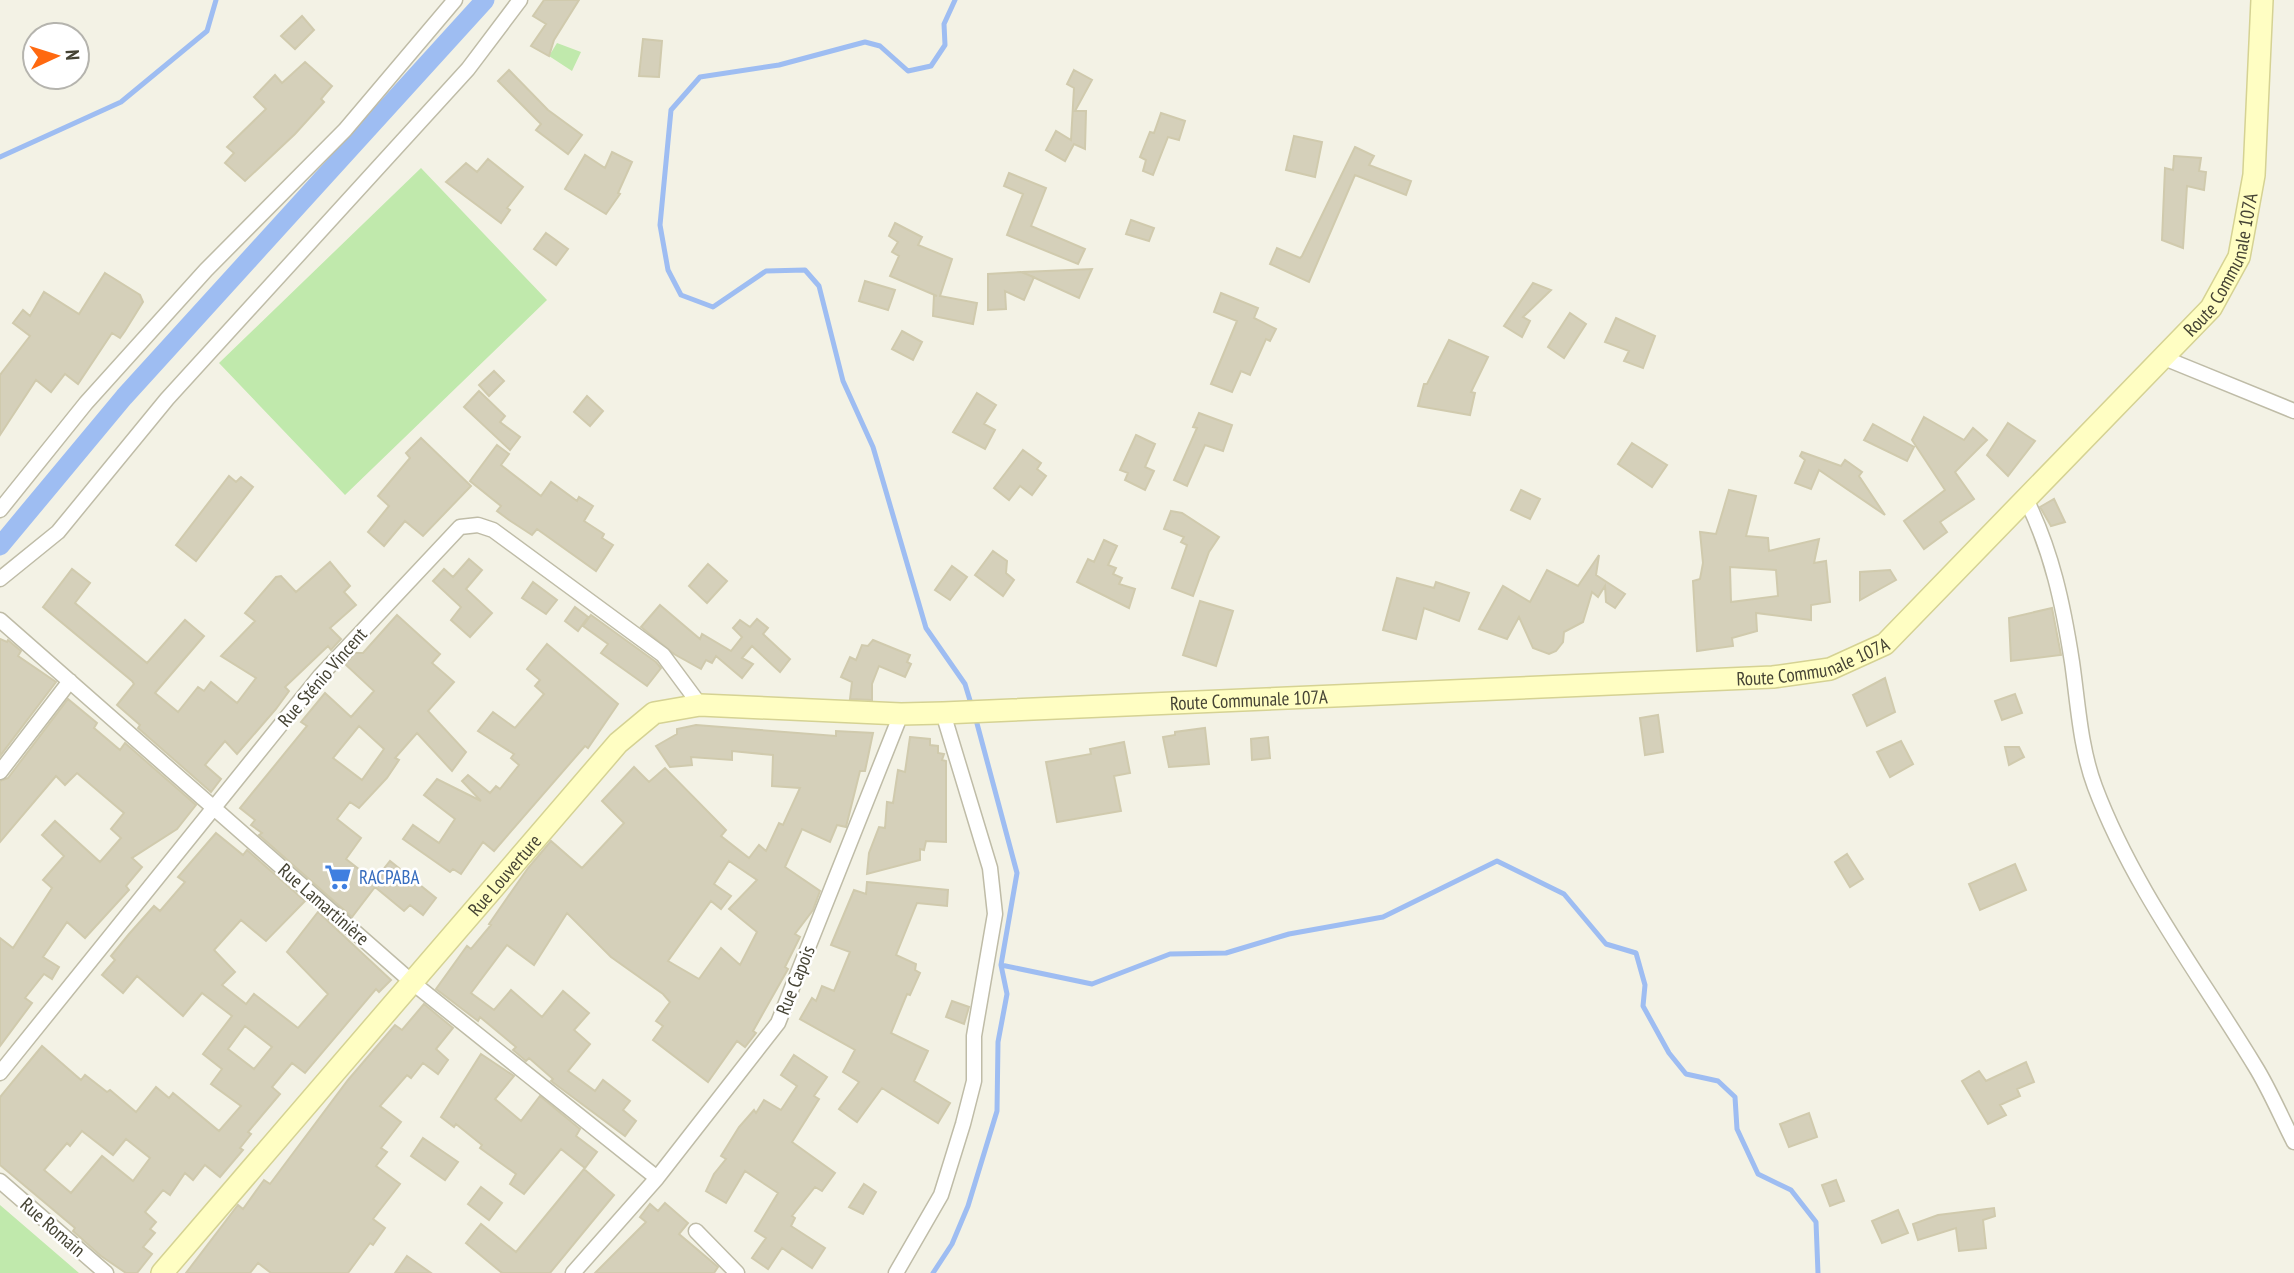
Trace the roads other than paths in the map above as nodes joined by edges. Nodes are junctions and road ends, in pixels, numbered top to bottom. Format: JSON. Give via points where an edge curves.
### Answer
{"nodes":[{"id":1,"x":455,"y":0,"type":"edge"},
{"id":2,"x":520,"y":0,"type":"edge"},
{"id":3,"x":2262,"y":0,"type":"edge"},
{"id":4,"x":2164,"y":358,"type":"junction"},
{"id":5,"x":2294,"y":411,"type":"edge"},
{"id":6,"x":2026,"y":499,"type":"junction"},
{"id":7,"x":0,"y":510,"type":"edge"},
{"id":8,"x":0,"y":579,"type":"edge"},
{"id":9,"x":0,"y":620,"type":"edge"},
{"id":10,"x":70,"y":681,"type":"junction"},
{"id":11,"x":700,"y":705,"type":"junction"},
{"id":12,"x":949,"y":713,"type":"junction"},
{"id":13,"x":901,"y":714,"type":"junction"},
{"id":14,"x":0,"y":772,"type":"edge"},
{"id":15,"x":213,"y":807,"type":"junction"},
{"id":16,"x":414,"y":983,"type":"junction"},
{"id":17,"x":0,"y":1073,"type":"edge"},
{"id":18,"x":2294,"y":1142,"type":"edge"},
{"id":19,"x":657,"y":1178,"type":"junction"},
{"id":20,"x":0,"y":1181,"type":"edge"},
{"id":21,"x":696,"y":1231,"type":"dead end"},
{"id":22,"x":106,"y":1273,"type":"edge"},
{"id":23,"x":162,"y":1273,"type":"edge"},
{"id":24,"x":573,"y":1273,"type":"edge"},
{"id":25,"x":737,"y":1273,"type":"edge"},
{"id":26,"x":896,"y":1273,"type":"edge"}],
"edges":[{"from":1,"to":7,"type":"street","via":[[345,130],[206,270],[86,403]]},
{"from":2,"to":8,"type":"street","via":[[468,69],[167,399],[58,532]]},
{"from":3,"to":4,"type":"main road","name":"Route Communale 107A","via":[[2254,175],[2239,257],[2211,308]]},
{"from":4,"to":5,"type":"street"},
{"from":4,"to":6,"type":"main road","name":"Route Communale 107A"},
{"from":6,"to":12,"type":"main road","name":"Route Communale 107A","via":[[1885,643],[1830,669],[1673,683]]},
{"from":6,"to":18,"type":"street","via":[[2045,539],[2061,597],[2094,785],[2127,858],[2257,1068]]},
{"from":9,"to":10,"type":"street","name":"Rue Lamartinière"},
{"from":10,"to":14,"type":"street"},
{"from":10,"to":15,"type":"street","name":"Rue Lamartinière"},
{"from":11,"to":13,"type":"main road","name":"Rue Louverture"},
{"from":11,"to":15,"type":"street","name":"Rue Sténio Vincent","via":[[663,655],[493,530],[478,525],[460,527],[320,677]]},
{"from":11,"to":16,"type":"main road","name":"Rue Louverture","via":[[654,713],[618,743]]},
{"from":12,"to":13,"type":"main road","name":"Rue Louverture"},
{"from":12,"to":26,"type":"street","via":[[990,868],[995,914],[974,1036],[974,1082],[963,1124],[941,1195]]},
{"from":13,"to":19,"type":"street","name":"Rue Capois","via":[[778,1023]]},
{"from":15,"to":16,"type":"street","name":"Rue Lamartinière"},
{"from":15,"to":17,"type":"street","name":"Rue Sténio Vincent"},
{"from":16,"to":19,"type":"street","name":"Rue Lamartinière"},
{"from":16,"to":23,"type":"main road","name":"Rue Louverture"},
{"from":19,"to":24,"type":"street","name":"Rue Capois"},
{"from":20,"to":22,"type":"street","name":"Rue Romain"},
{"from":21,"to":25,"type":"street"}]}
